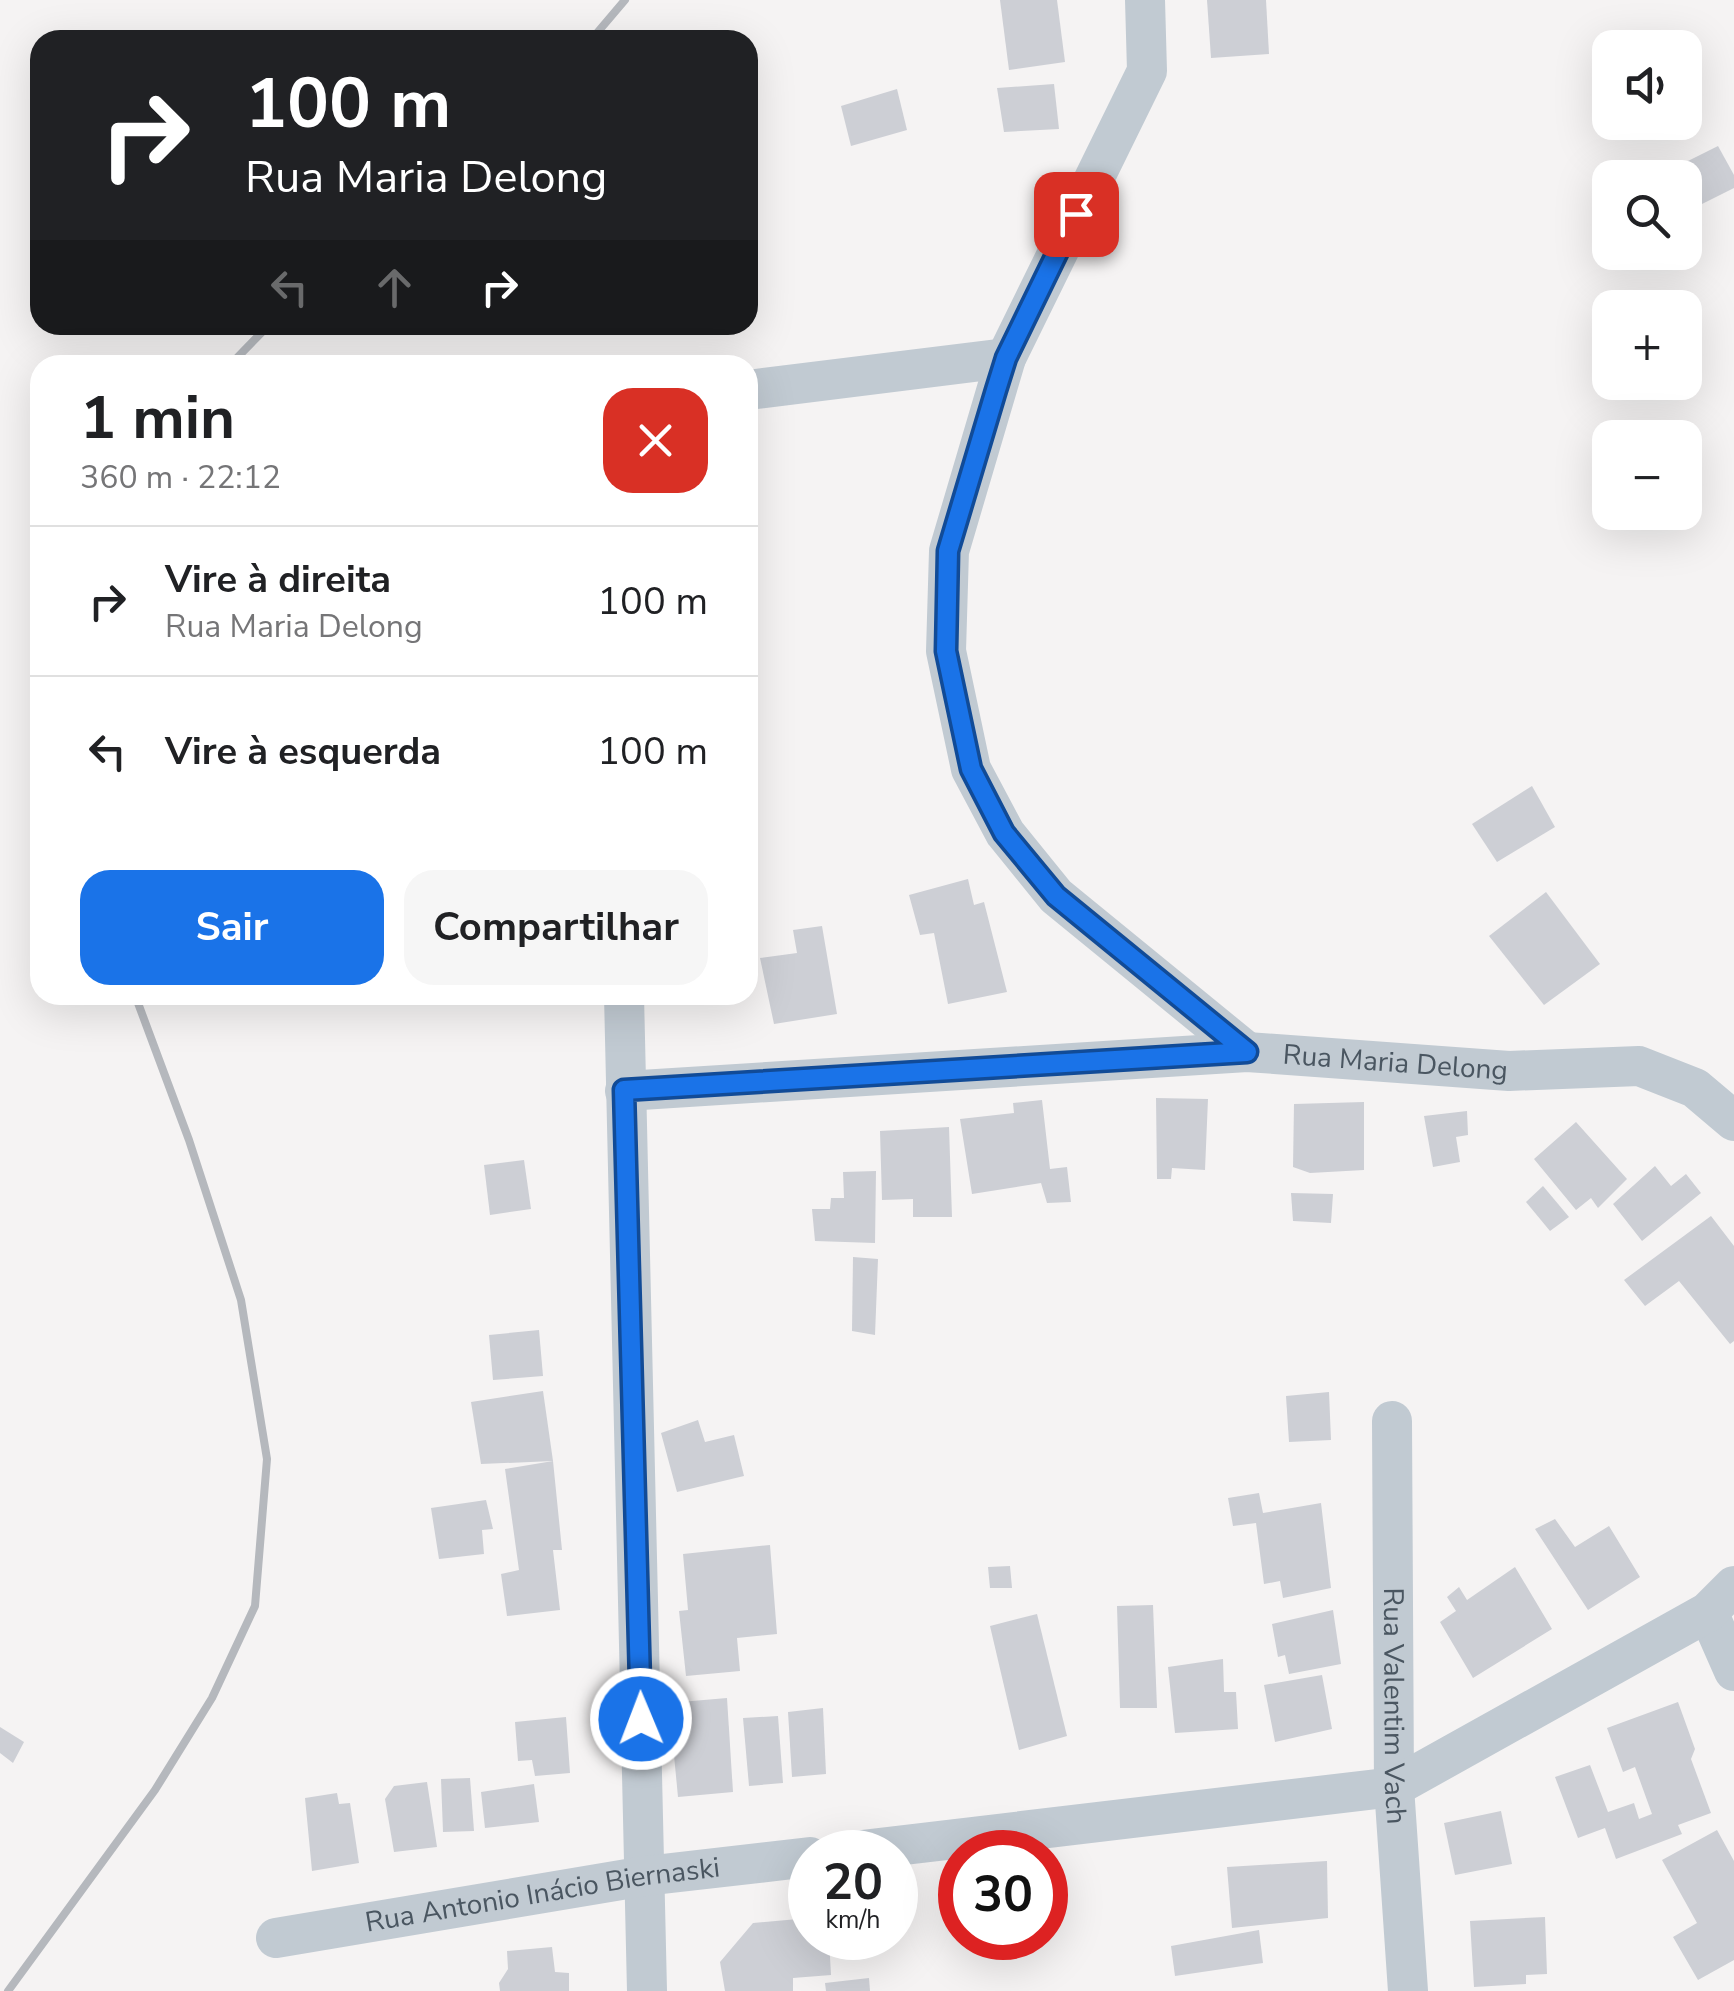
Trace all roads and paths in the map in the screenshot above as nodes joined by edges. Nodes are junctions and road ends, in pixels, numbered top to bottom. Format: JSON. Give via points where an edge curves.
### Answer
{"nodes":[{"id":1,"x":1145,"y":0,"type":"edge"},
{"id":2,"x":1006,"y":358,"type":"junction"},
{"id":3,"x":758,"y":389,"type":"edge"},
{"id":4,"x":624,"y":1005,"type":"edge"},
{"id":5,"x":1247,"y":1052,"type":"junction"},
{"id":6,"x":624,"y":1090,"type":"junction"},
{"id":7,"x":1734,"y":1122,"type":"edge"},
{"id":8,"x":1392,"y":1421,"type":"dead end"},
{"id":9,"x":1721,"y":1599,"type":"edge"},
{"id":10,"x":1734,"y":1672,"type":"edge"},
{"id":11,"x":1394,"y":1787,"type":"junction"},
{"id":12,"x":918,"y":1843,"type":"edge"},
{"id":13,"x":788,"y":1860,"type":"edge"},
{"id":14,"x":645,"y":1876,"type":"junction"},
{"id":15,"x":276,"y":1938,"type":"dead end"},
{"id":16,"x":647,"y":1991,"type":"edge"},
{"id":17,"x":1408,"y":1991,"type":"edge"}],
"edges":[{"from":1,"to":2,"type":"street","via":[[1146,71]]},
{"from":2,"to":3,"type":"street"},
{"from":2,"to":5,"type":"street","via":[[948,551],[946,651],[971,769],[1004,833],[1056,896]]},
{"from":4,"to":6,"type":"street"},
{"from":5,"to":6,"type":"street","name":"Rua Maria Delong"},
{"from":5,"to":7,"type":"street","name":"Rua Maria Delong","via":[[1509,1071],[1639,1066],[1695,1088]]},
{"from":6,"to":14,"type":"street"},
{"from":8,"to":11,"type":"street","name":"Rua Valentim Vach"},
{"from":9,"to":10,"type":"street"},
{"from":9,"to":11,"type":"street"},
{"from":11,"to":12,"type":"street"},
{"from":11,"to":17,"type":"street","name":"Rua Valentim Vach"},
{"from":13,"to":14,"type":"street","name":"Rua Antonio Inácio Biernaski"},
{"from":14,"to":15,"type":"street","name":"Rua Antonio Inácio Biernaski"},
{"from":14,"to":16,"type":"street"}]}
